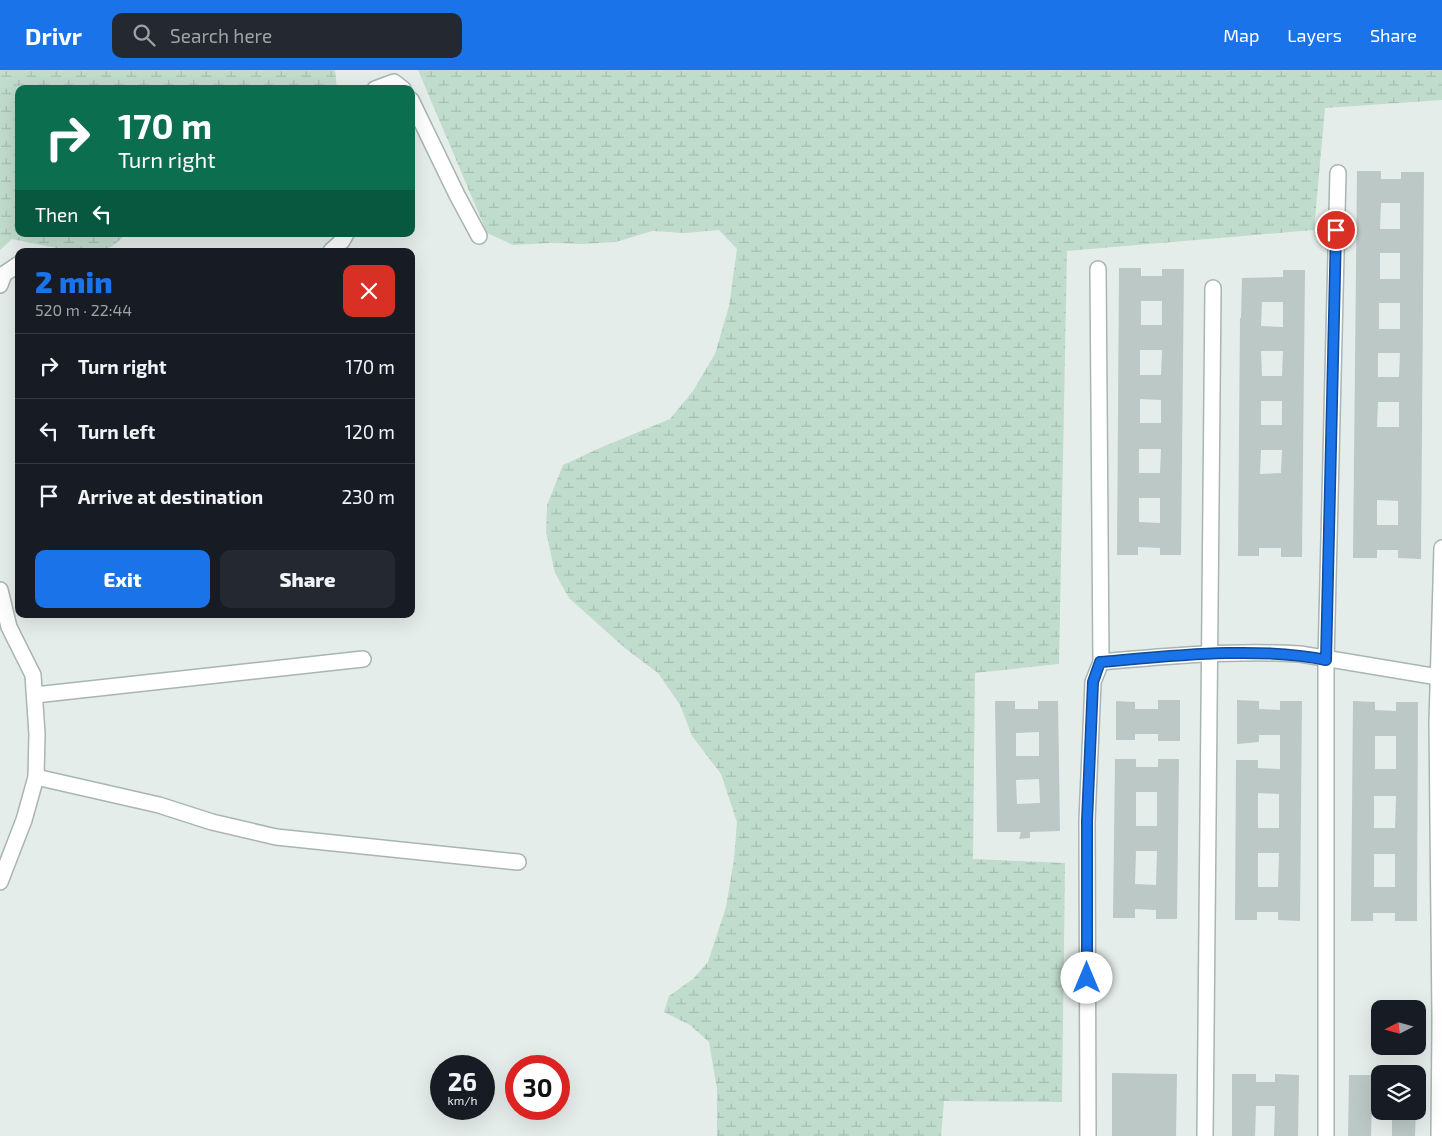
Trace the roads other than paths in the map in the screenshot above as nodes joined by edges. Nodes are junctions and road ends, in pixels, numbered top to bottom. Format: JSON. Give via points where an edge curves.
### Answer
{"nodes":[{"id":1,"x":386,"y":85,"type":"edge"},
{"id":2,"x":398,"y":85,"type":"edge"},
{"id":3,"x":415,"y":108,"type":"edge"},
{"id":4,"x":1338,"y":173,"type":"dead end"},
{"id":5,"x":479,"y":236,"type":"dead end"},
{"id":6,"x":344,"y":237,"type":"edge"},
{"id":7,"x":334,"y":248,"type":"edge"},
{"id":8,"x":15,"y":267,"type":"edge"},
{"id":9,"x":1098,"y":269,"type":"dead end"},
{"id":10,"x":0,"y":285,"type":"edge"},
{"id":11,"x":1213,"y":288,"type":"dead end"},
{"id":12,"x":1442,"y":548,"type":"edge"},
{"id":13,"x":0,"y":590,"type":"edge"},
{"id":14,"x":1210,"y":654,"type":"junction"},
{"id":15,"x":363,"y":658,"type":"dead end"},
{"id":16,"x":1326,"y":660,"type":"junction"},
{"id":17,"x":1100,"y":662,"type":"junction"},
{"id":18,"x":1438,"y":677,"type":"junction"},
{"id":19,"x":35,"y":695,"type":"junction"},
{"id":20,"x":36,"y":777,"type":"junction"},
{"id":21,"x":518,"y":862,"type":"dead end"},
{"id":22,"x":0,"y":882,"type":"edge"},
{"id":23,"x":1088,"y":1136,"type":"edge"},
{"id":24,"x":1205,"y":1136,"type":"edge"},
{"id":25,"x":1326,"y":1136,"type":"edge"},
{"id":26,"x":1439,"y":1136,"type":"edge"}],
"edges":[{"from":1,"to":2,"type":"street","via":[[394,82]]},
{"from":3,"to":5,"type":"street"},
{"from":4,"to":16,"type":"street"},
{"from":6,"to":7,"type":"street"},
{"from":8,"to":10,"type":"street","via":[[4,274]]},
{"from":9,"to":17,"type":"street"},
{"from":11,"to":14,"type":"street"},
{"from":12,"to":18,"type":"street"},
{"from":13,"to":19,"type":"street","via":[[9,627],[33,675]]},
{"from":14,"to":16,"type":"street","via":[[1281,653]]},
{"from":14,"to":17,"type":"street"},
{"from":14,"to":24,"type":"street"},
{"from":15,"to":19,"type":"street"},
{"from":16,"to":18,"type":"street"},
{"from":16,"to":25,"type":"street"},
{"from":17,"to":23,"type":"street","via":[[1093,682],[1087,821]]},
{"from":18,"to":26,"type":"street"},
{"from":19,"to":20,"type":"street","via":[[38,734]]},
{"from":20,"to":21,"type":"street","via":[[159,805],[276,838]]},
{"from":20,"to":22,"type":"street","via":[[24,820]]}]}
